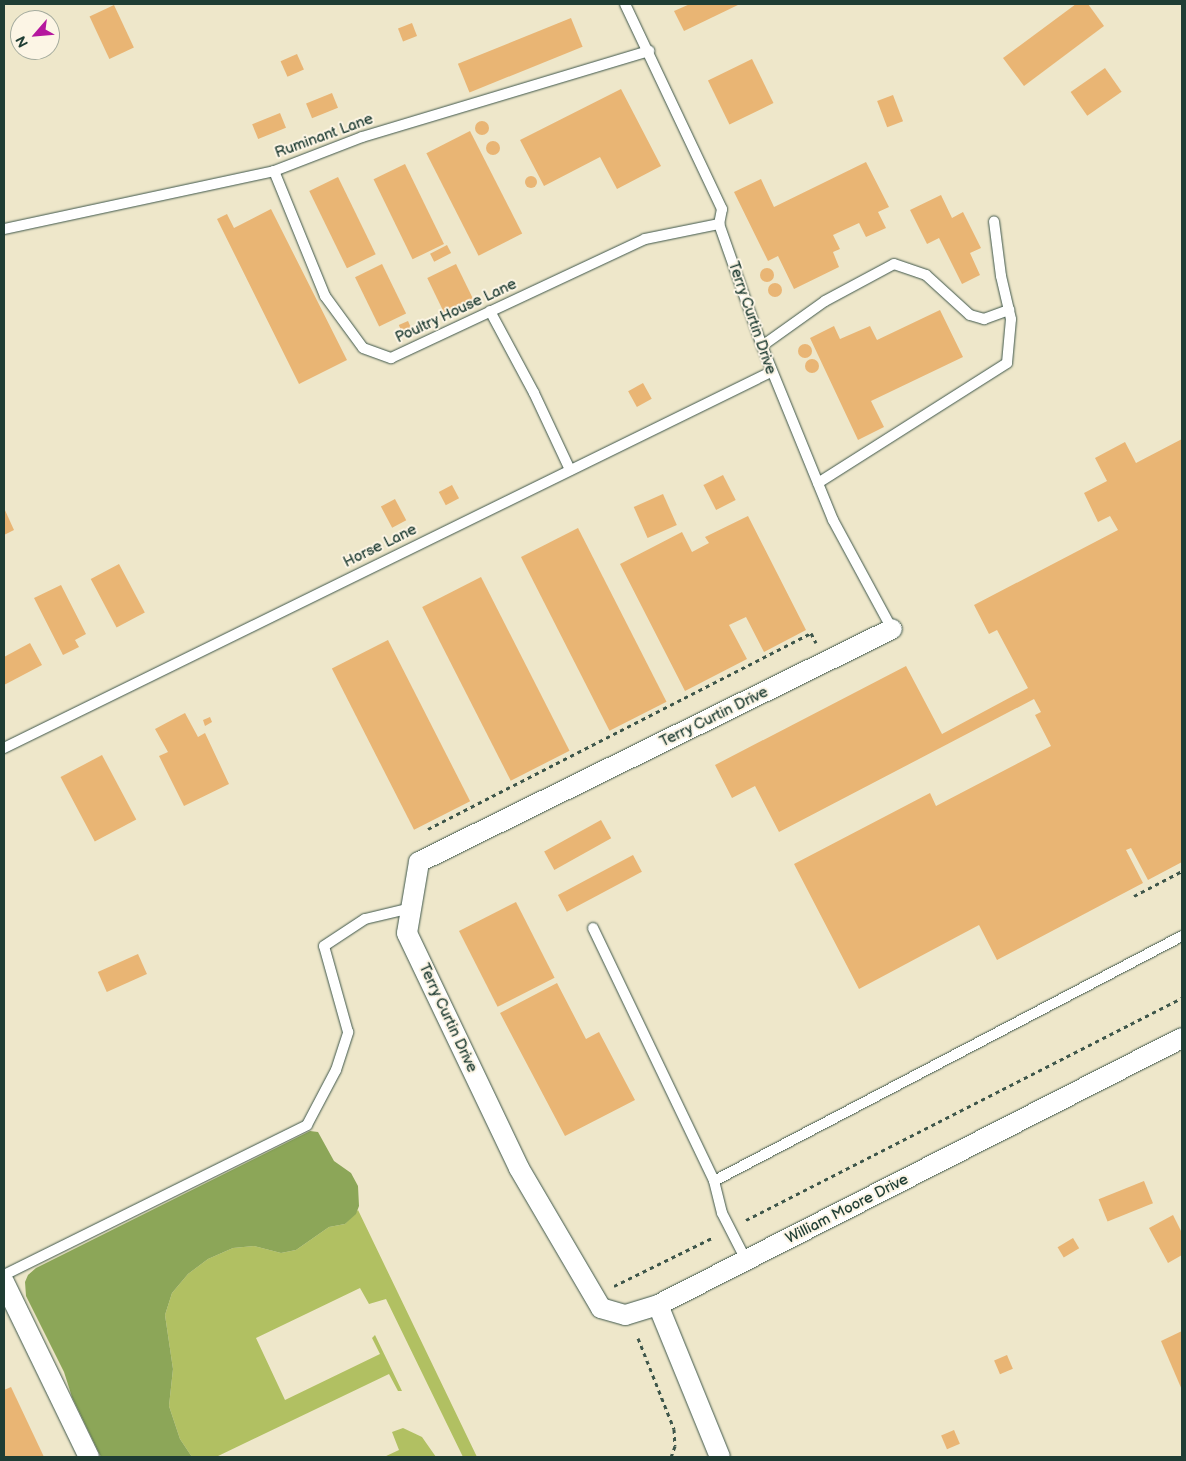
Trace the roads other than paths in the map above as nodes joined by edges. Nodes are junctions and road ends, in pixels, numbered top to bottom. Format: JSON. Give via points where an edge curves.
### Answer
{"nodes":[{"id":1,"x":624,"y":4,"type":"edge"},
{"id":2,"x":649,"y":51,"type":"junction"},
{"id":3,"x":274,"y":171,"type":"junction"},
{"id":4,"x":994,"y":221,"type":"dead end"},
{"id":5,"x":720,"y":224,"type":"junction"},
{"id":6,"x":4,"y":229,"type":"edge"},
{"id":7,"x":1009,"y":310,"type":"junction"},
{"id":8,"x":490,"y":312,"type":"junction"},
{"id":9,"x":762,"y":346,"type":"junction"},
{"id":10,"x":771,"y":372,"type":"junction"},
{"id":11,"x":570,"y":470,"type":"junction"},
{"id":12,"x":818,"y":483,"type":"junction"},
{"id":13,"x":892,"y":629,"type":"joint"},
{"id":14,"x":4,"y":748,"type":"edge"},
{"id":15,"x":411,"y":908,"type":"junction"},
{"id":16,"x":593,"y":928,"type":"dead end"},
{"id":17,"x":1182,"y":936,"type":"edge"},
{"id":18,"x":1182,"y":1038,"type":"edge"},
{"id":19,"x":714,"y":1181,"type":"junction"},
{"id":20,"x":746,"y":1260,"type":"junction"},
{"id":21,"x":4,"y":1275,"type":"edge"},
{"id":22,"x":4,"y":1282,"type":"edge"},
{"id":23,"x":658,"y":1305,"type":"junction"},
{"id":24,"x":89,"y":1457,"type":"edge"},
{"id":25,"x":720,"y":1457,"type":"edge"}],
"edges":[{"from":1,"to":2,"type":"lane","name":"Terry Curtin Drive"},
{"from":2,"to":3,"type":"lane","name":"Ruminant Lane","via":[[362,137]]},
{"from":2,"to":5,"type":"lane","name":"Terry Curtin Drive","via":[[722,209]]},
{"from":3,"to":6,"type":"lane","name":"Ruminant Lane"},
{"from":3,"to":8,"type":"lane","name":"Poultry House Lane","via":[[325,296],[363,348],[391,358]]},
{"from":4,"to":7,"type":"lane"},
{"from":5,"to":8,"type":"lane","name":"Poultry House Lane","via":[[645,238]]},
{"from":5,"to":9,"type":"lane","name":"Terry Curtin Drive"},
{"from":7,"to":9,"type":"lane","via":[[984,319],[970,314],[926,275],[894,264],[826,300]]},
{"from":7,"to":12,"type":"lane","via":[[1012,319],[1007,363]]},
{"from":8,"to":11,"type":"lane","via":[[534,393]]},
{"from":9,"to":10,"type":"lane","name":"Terry Curtin Drive"},
{"from":10,"to":11,"type":"lane","name":"Horse Lane"},
{"from":10,"to":12,"type":"lane","name":"Terry Curtin Drive"},
{"from":11,"to":14,"type":"lane","name":"Horse Lane"},
{"from":12,"to":13,"type":"lane","name":"Terry Curtin Drive","via":[[833,520]]},
{"from":13,"to":15,"type":"street","name":"Terry Curtin Drive","via":[[420,862]]},
{"from":15,"to":21,"type":"lane","via":[[365,919],[324,946],[348,1032],[336,1070],[307,1125]]},
{"from":15,"to":23,"type":"street","name":"Terry Curtin Drive","via":[[407,933],[519,1168],[601,1308],[625,1315]]},
{"from":16,"to":19,"type":"lane"},
{"from":17,"to":19,"type":"lane"},
{"from":18,"to":20,"type":"street","name":"William Moore Drive"},
{"from":19,"to":20,"type":"lane","via":[[722,1213]]},
{"from":20,"to":23,"type":"street","name":"William Moore Drive"},
{"from":22,"to":24,"type":"street"},
{"from":23,"to":25,"type":"street"}]}
